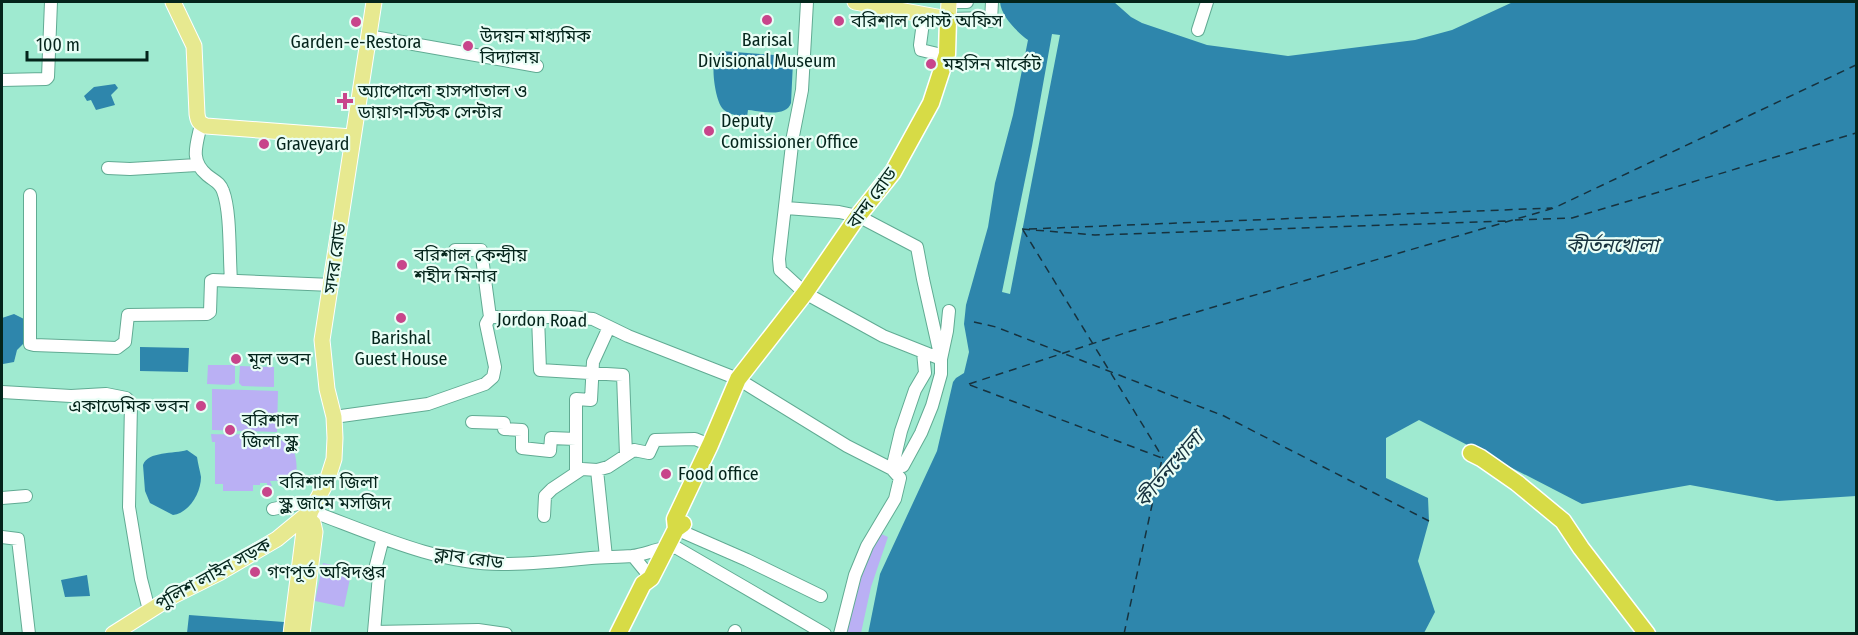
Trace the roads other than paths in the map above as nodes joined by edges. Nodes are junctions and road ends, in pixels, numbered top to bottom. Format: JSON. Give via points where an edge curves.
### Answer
{"nodes":[{"id":1,"x":51,"y":2,"type":"edge"},
{"id":2,"x":173,"y":2,"type":"edge"},
{"id":3,"x":374,"y":2,"type":"edge"},
{"id":4,"x":807,"y":2,"type":"edge"},
{"id":5,"x":855,"y":2,"type":"edge"},
{"id":6,"x":967,"y":2,"type":"edge"},
{"id":7,"x":992,"y":2,"type":"edge"},
{"id":8,"x":1207,"y":2,"type":"edge"},
{"id":9,"x":895,"y":5,"type":"edge"},
{"id":10,"x":949,"y":8,"type":"edge"},
{"id":11,"x":924,"y":15,"type":"junction"},
{"id":12,"x":1198,"y":30,"type":"dead end"},
{"id":13,"x":368,"y":36,"type":"junction"},
{"id":14,"x":946,"y":56,"type":"junction"},
{"id":15,"x":537,"y":66,"type":"dead end"},
{"id":16,"x":2,"y":80,"type":"edge"},
{"id":17,"x":201,"y":124,"type":"junction"},
{"id":18,"x":352,"y":137,"type":"junction"},
{"id":19,"x":197,"y":165,"type":"junction"},
{"id":20,"x":108,"y":168,"type":"dead end"},
{"id":21,"x":30,"y":195,"type":"dead end"},
{"id":22,"x":786,"y":208,"type":"junction"},
{"id":23,"x":858,"y":216,"type":"junction"},
{"id":24,"x":455,"y":250,"type":"dead end"},
{"id":25,"x":231,"y":280,"type":"junction"},
{"id":26,"x":332,"y":285,"type":"junction"},
{"id":27,"x":805,"y":293,"type":"junction"},
{"id":28,"x":949,"y":311,"type":"dead end"},
{"id":29,"x":490,"y":317,"type":"junction"},
{"id":30,"x":538,"y":317,"type":"junction"},
{"id":31,"x":609,"y":327,"type":"junction"},
{"id":32,"x":923,"y":352,"type":"junction"},
{"id":33,"x":941,"y":359,"type":"junction"},
{"id":34,"x":592,"y":372,"type":"junction"},
{"id":35,"x":742,"y":382,"type":"junction"},
{"id":36,"x":2,"y":392,"type":"edge"},
{"id":37,"x":334,"y":417,"type":"junction"},
{"id":38,"x":472,"y":422,"type":"dead end"},
{"id":39,"x":576,"y":439,"type":"junction"},
{"id":40,"x":710,"y":445,"type":"junction"},
{"id":41,"x":1471,"y":453,"type":"dead end"},
{"id":42,"x":626,"y":455,"type":"junction"},
{"id":43,"x":893,"y":467,"type":"junction"},
{"id":44,"x":597,"y":470,"type":"junction"},
{"id":45,"x":576,"y":472,"type":"junction"},
{"id":46,"x":26,"y":496,"type":"dead end"},
{"id":47,"x":2,"y":498,"type":"edge"},
{"id":48,"x":302,"y":506,"type":"junction"},
{"id":49,"x":273,"y":509,"type":"dead end"},
{"id":50,"x":544,"y":516,"type":"dead end"},
{"id":51,"x":676,"y":529,"type":"junction"},
{"id":52,"x":2,"y":537,"type":"edge"},
{"id":53,"x":383,"y":538,"type":"junction"},
{"id":54,"x":666,"y":547,"type":"junction"},
{"id":55,"x":633,"y":556,"type":"junction"},
{"id":56,"x":606,"y":557,"type":"junction"},
{"id":57,"x":651,"y":578,"type":"junction"},
{"id":58,"x":821,"y":596,"type":"dead end"},
{"id":59,"x":149,"y":610,"type":"junction"},
{"id":60,"x":28,"y":633,"type":"edge"},
{"id":61,"x":113,"y":633,"type":"edge"},
{"id":62,"x":291,"y":633,"type":"edge"},
{"id":63,"x":302,"y":633,"type":"edge"},
{"id":64,"x":506,"y":633,"type":"edge"},
{"id":65,"x":618,"y":633,"type":"edge"},
{"id":66,"x":627,"y":633,"type":"edge"},
{"id":67,"x":825,"y":633,"type":"edge"},
{"id":68,"x":840,"y":633,"type":"edge"},
{"id":69,"x":1647,"y":633,"type":"edge"}],
"edges":[{"from":1,"to":16,"type":"street","via":[[48,77]]},
{"from":2,"to":17,"type":"main road","via":[[194,46],[197,114]]},
{"from":3,"to":13,"type":"main road","name":"সদর রোড"},
{"from":4,"to":22,"type":"street","via":[[802,90]]},
{"from":5,"to":9,"type":"main road"},
{"from":6,"to":10,"type":"street"},
{"from":7,"to":10,"type":"street","via":[[991,20]]},
{"from":8,"to":12,"type":"street"},
{"from":9,"to":11,"type":"main road"},
{"from":10,"to":11,"type":"main road"},
{"from":10,"to":14,"type":"highway","name":"বান্দ রোড"},
{"from":11,"to":14,"type":"street","via":[[921,50]]},
{"from":13,"to":15,"type":"street"},
{"from":13,"to":18,"type":"main road","name":"সদর রোড"},
{"from":14,"to":23,"type":"highway","name":"বান্দ রোড","via":[[931,104],[893,172]]},
{"from":17,"to":18,"type":"main road"},
{"from":17,"to":19,"type":"street","via":[[194,155]]},
{"from":18,"to":26,"type":"main road","name":"সদর রোড"},
{"from":19,"to":20,"type":"street"},
{"from":19,"to":25,"type":"street","via":[[223,191]]},
{"from":21,"to":25,"type":"street","via":[[30,344],[117,348],[125,342],[128,315],[207,314],[211,281]]},
{"from":22,"to":23,"type":"street"},
{"from":22,"to":27,"type":"street","via":[[780,270]]},
{"from":23,"to":27,"type":"highway","name":"বান্দ রোড"},
{"from":23,"to":33,"type":"street","via":[[917,247]]},
{"from":24,"to":29,"type":"street","via":[[481,250]]},
{"from":25,"to":26,"type":"street"},
{"from":26,"to":37,"type":"main road","name":"সদর রোড","via":[[322,340]]},
{"from":27,"to":32,"type":"street","via":[[883,336]]},
{"from":27,"to":35,"type":"highway","name":"বান্দ রোড","via":[[755,358]]},
{"from":28,"to":33,"type":"street"},
{"from":29,"to":30,"type":"street","name":"Jordon Road"},
{"from":29,"to":37,"type":"street","name":"Jordon Road","via":[[486,324],[495,367],[486,384],[428,404]]},
{"from":30,"to":31,"type":"street","name":"Jordon Road","via":[[593,319]]},
{"from":30,"to":34,"type":"street","via":[[540,370]]},
{"from":31,"to":34,"type":"street"},
{"from":31,"to":35,"type":"street","name":"Jordon Road"},
{"from":32,"to":33,"type":"street"},
{"from":32,"to":43,"type":"street","via":[[925,373],[901,431]]},
{"from":33,"to":43,"type":"street","via":[[940,379],[921,434],[903,466]]},
{"from":34,"to":39,"type":"street","via":[[591,400],[576,399]]},
{"from":34,"to":42,"type":"street","via":[[623,375]]},
{"from":35,"to":40,"type":"highway","name":"বান্দ রোড"},
{"from":35,"to":43,"type":"street","name":"Jordon Road","via":[[847,446]]},
{"from":35,"to":51,"type":"highway","name":"বান্দ রোড","via":[[685,522]]},
{"from":36,"to":59,"type":"street","via":[[106,394],[126,398],[131,403],[129,507]]},
{"from":37,"to":48,"type":"main road","name":"সদর রোড","via":[[334,459],[327,481]]},
{"from":38,"to":39,"type":"street","via":[[504,423],[504,429],[522,430],[522,448],[550,451],[551,438]]},
{"from":39,"to":45,"type":"street"},
{"from":40,"to":42,"type":"street","via":[[695,439],[655,440],[649,453],[634,450]]},
{"from":40,"to":51,"type":"highway","name":"বান্দ রোড","via":[[675,519]]},
{"from":41,"to":69,"type":"highway","via":[[1517,483],[1563,522]]},
{"from":42,"to":44,"type":"street"},
{"from":43,"to":68,"type":"street","via":[[900,478],[895,499],[855,575]]},
{"from":44,"to":45,"type":"street"},
{"from":44,"to":56,"type":"street"},
{"from":45,"to":50,"type":"street","via":[[545,496]]},
{"from":46,"to":47,"type":"street"},
{"from":48,"to":49,"type":"street"},
{"from":48,"to":53,"type":"street","name":"ক্লাব রোড"},
{"from":48,"to":59,"type":"main road","name":"পুলিশ লাইন সড়ক","via":[[277,539]]},
{"from":48,"to":62,"type":"main road","via":[[304,531]]},
{"from":48,"to":63,"type":"main road","via":[[315,532]]},
{"from":51,"to":54,"type":"highway","name":"বান্দ রোড"},
{"from":51,"to":58,"type":"street"},
{"from":52,"to":60,"type":"street","via":[[18,539]]},
{"from":53,"to":56,"type":"street","name":"ক্লাব রোড","via":[[443,557],[502,565]]},
{"from":53,"to":64,"type":"street","via":[[374,573],[380,575],[374,632]]},
{"from":54,"to":55,"type":"street","name":"ক্লাব রোড"},
{"from":54,"to":57,"type":"highway","name":"বান্দ রোড"},
{"from":54,"to":67,"type":"street","via":[[677,548]]},
{"from":55,"to":56,"type":"street","name":"ক্লাব রোড"},
{"from":55,"to":57,"type":"street"},
{"from":57,"to":65,"type":"highway","name":"বান্দ রোড","via":[[643,584]]},
{"from":57,"to":66,"type":"highway","name":"বান্দ রোড","via":[[651,587]]},
{"from":59,"to":61,"type":"main road","name":"পুলিশ লাইন সড়ক"}]}
